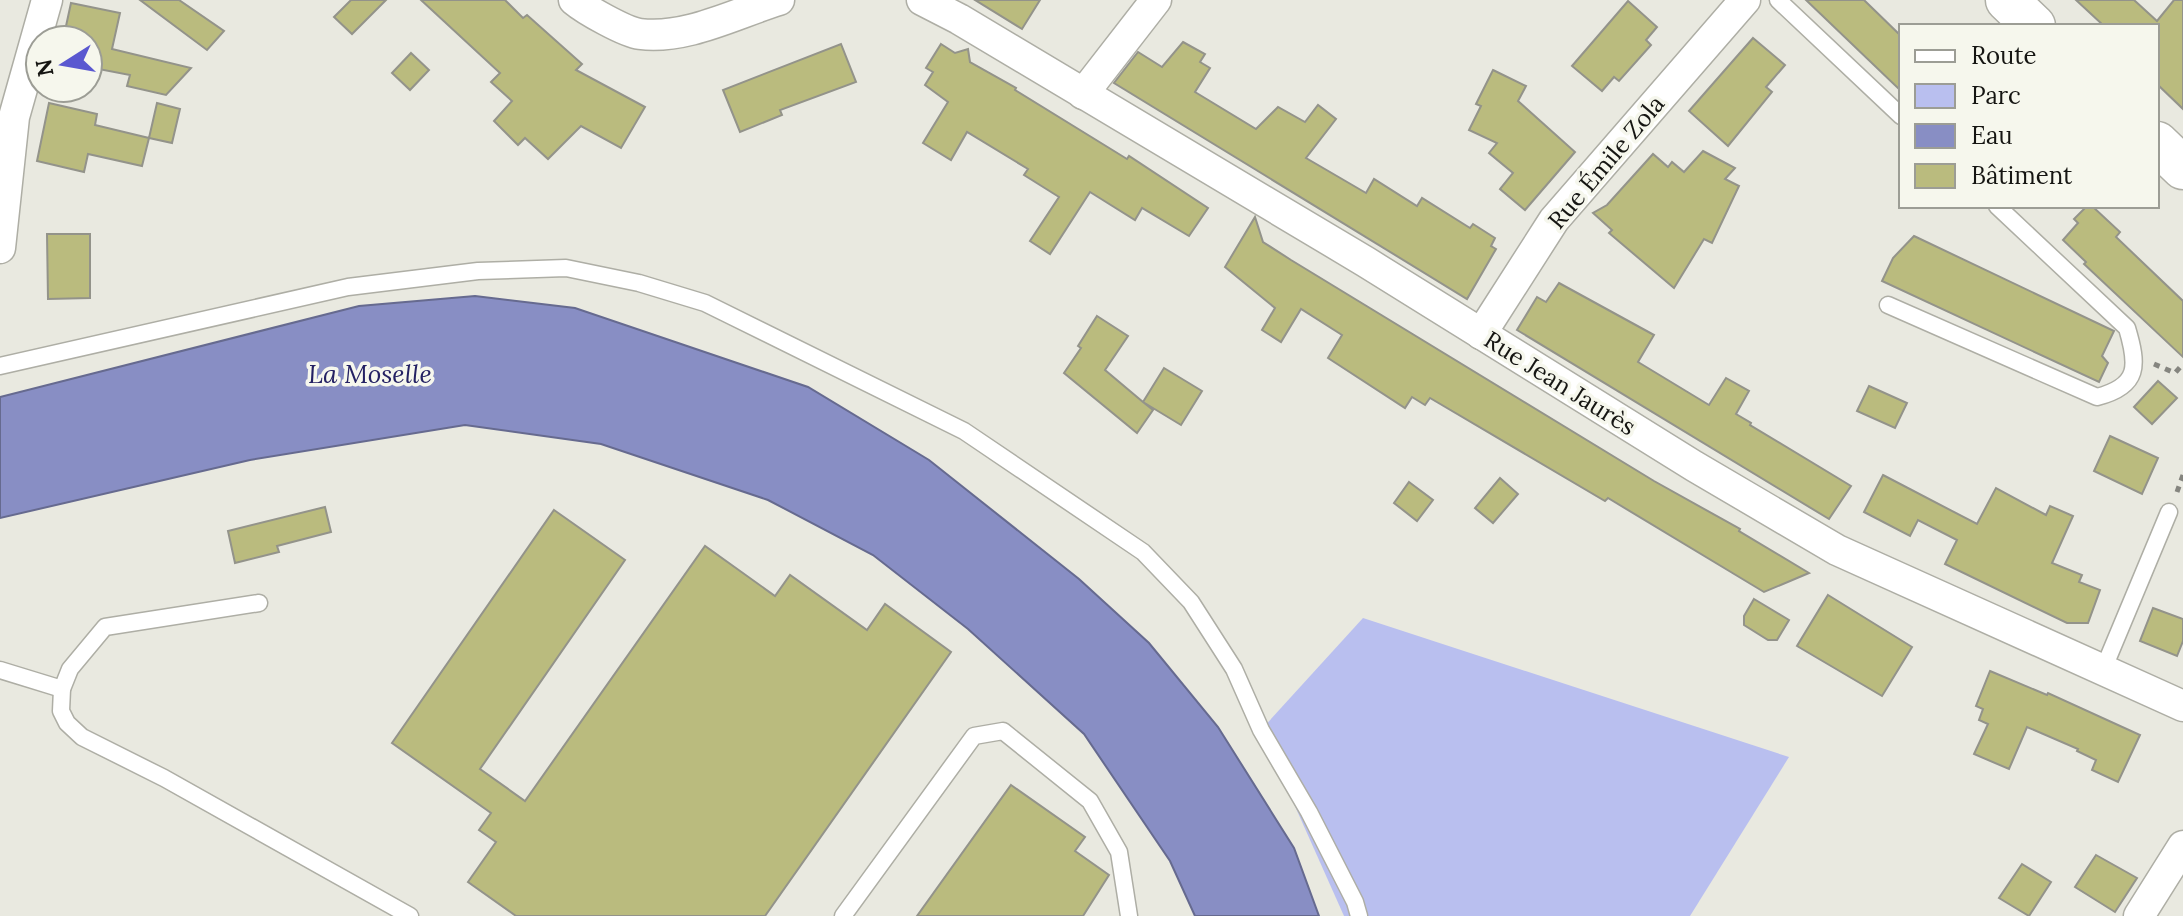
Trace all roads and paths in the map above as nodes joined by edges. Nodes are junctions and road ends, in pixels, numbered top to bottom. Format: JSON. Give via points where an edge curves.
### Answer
{"nodes":[{"id":1,"x":47,"y":0,"type":"edge"},
{"id":2,"x":574,"y":0,"type":"edge"},
{"id":3,"x":779,"y":0,"type":"edge"},
{"id":4,"x":922,"y":0,"type":"edge"},
{"id":5,"x":1156,"y":0,"type":"edge"},
{"id":6,"x":1745,"y":0,"type":"edge"},
{"id":7,"x":1778,"y":0,"type":"edge"},
{"id":8,"x":2007,"y":0,"type":"edge"},
{"id":9,"x":2032,"y":24,"type":"edge"},
{"id":10,"x":1083,"y":94,"type":"junction"},
{"id":11,"x":1899,"y":114,"type":"edge"},
{"id":12,"x":2159,"y":145,"type":"edge"},
{"id":13,"x":2183,"y":168,"type":"edge"},
{"id":14,"x":1999,"y":208,"type":"edge"},
{"id":15,"x":0,"y":248,"type":"edge"},
{"id":16,"x":1888,"y":305,"type":"dead end"},
{"id":17,"x":1481,"y":334,"type":"junction"},
{"id":18,"x":2135,"y":354,"type":"junction"},
{"id":19,"x":2183,"y":364,"type":"edge"},
{"id":20,"x":0,"y":366,"type":"edge"},
{"id":21,"x":2169,"y":512,"type":"dead end"},
{"id":22,"x":259,"y":603,"type":"dead end"},
{"id":23,"x":0,"y":670,"type":"edge"},
{"id":24,"x":2103,"y":670,"type":"junction"},
{"id":25,"x":62,"y":689,"type":"junction"},
{"id":26,"x":2183,"y":706,"type":"edge"},
{"id":27,"x":2183,"y":846,"type":"edge"},
{"id":28,"x":410,"y":916,"type":"edge"},
{"id":29,"x":843,"y":916,"type":"edge"},
{"id":30,"x":1129,"y":916,"type":"edge"},
{"id":31,"x":1359,"y":916,"type":"edge"},
{"id":32,"x":2139,"y":916,"type":"edge"}],
"edges":[{"from":1,"to":15,"type":"street","via":[[14,117]]},
{"from":2,"to":3,"type":"street","via":[[639,34],[683,32]]},
{"from":4,"to":10,"type":"street","name":"Rue Jean Jaurès"},
{"from":5,"to":10,"type":"street"},
{"from":6,"to":17,"type":"street","name":"Rue Émile Zola","via":[[1554,220]]},
{"from":7,"to":11,"type":"lane"},
{"from":8,"to":9,"type":"main road"},
{"from":10,"to":17,"type":"street","name":"Rue Jean Jaurès"},
{"from":12,"to":13,"type":"main road"},
{"from":14,"to":18,"type":"lane","via":[[2127,328]]},
{"from":16,"to":18,"type":"lane","via":[[2097,397],[2118,392],[2130,379]]},
{"from":17,"to":24,"type":"street","name":"Rue Jean Jaurès","via":[[1837,550]]},
{"from":18,"to":19,"type":"path","via":[[2175,373]]},
{"from":20,"to":31,"type":"lane","via":[[348,287],[478,271],[566,268],[705,303],[964,431],[1143,552],[1191,602],[1234,669]]},
{"from":21,"to":24,"type":"lane"},
{"from":22,"to":25,"type":"lane","via":[[105,627],[70,669]]},
{"from":23,"to":25,"type":"lane"},
{"from":24,"to":26,"type":"street","name":"Rue Jean Jaurès"},
{"from":25,"to":28,"type":"lane","via":[[61,711],[82,737]]},
{"from":27,"to":32,"type":"street"},
{"from":29,"to":30,"type":"lane","via":[[974,736],[1003,731],[1090,801],[1119,852]]}]}
